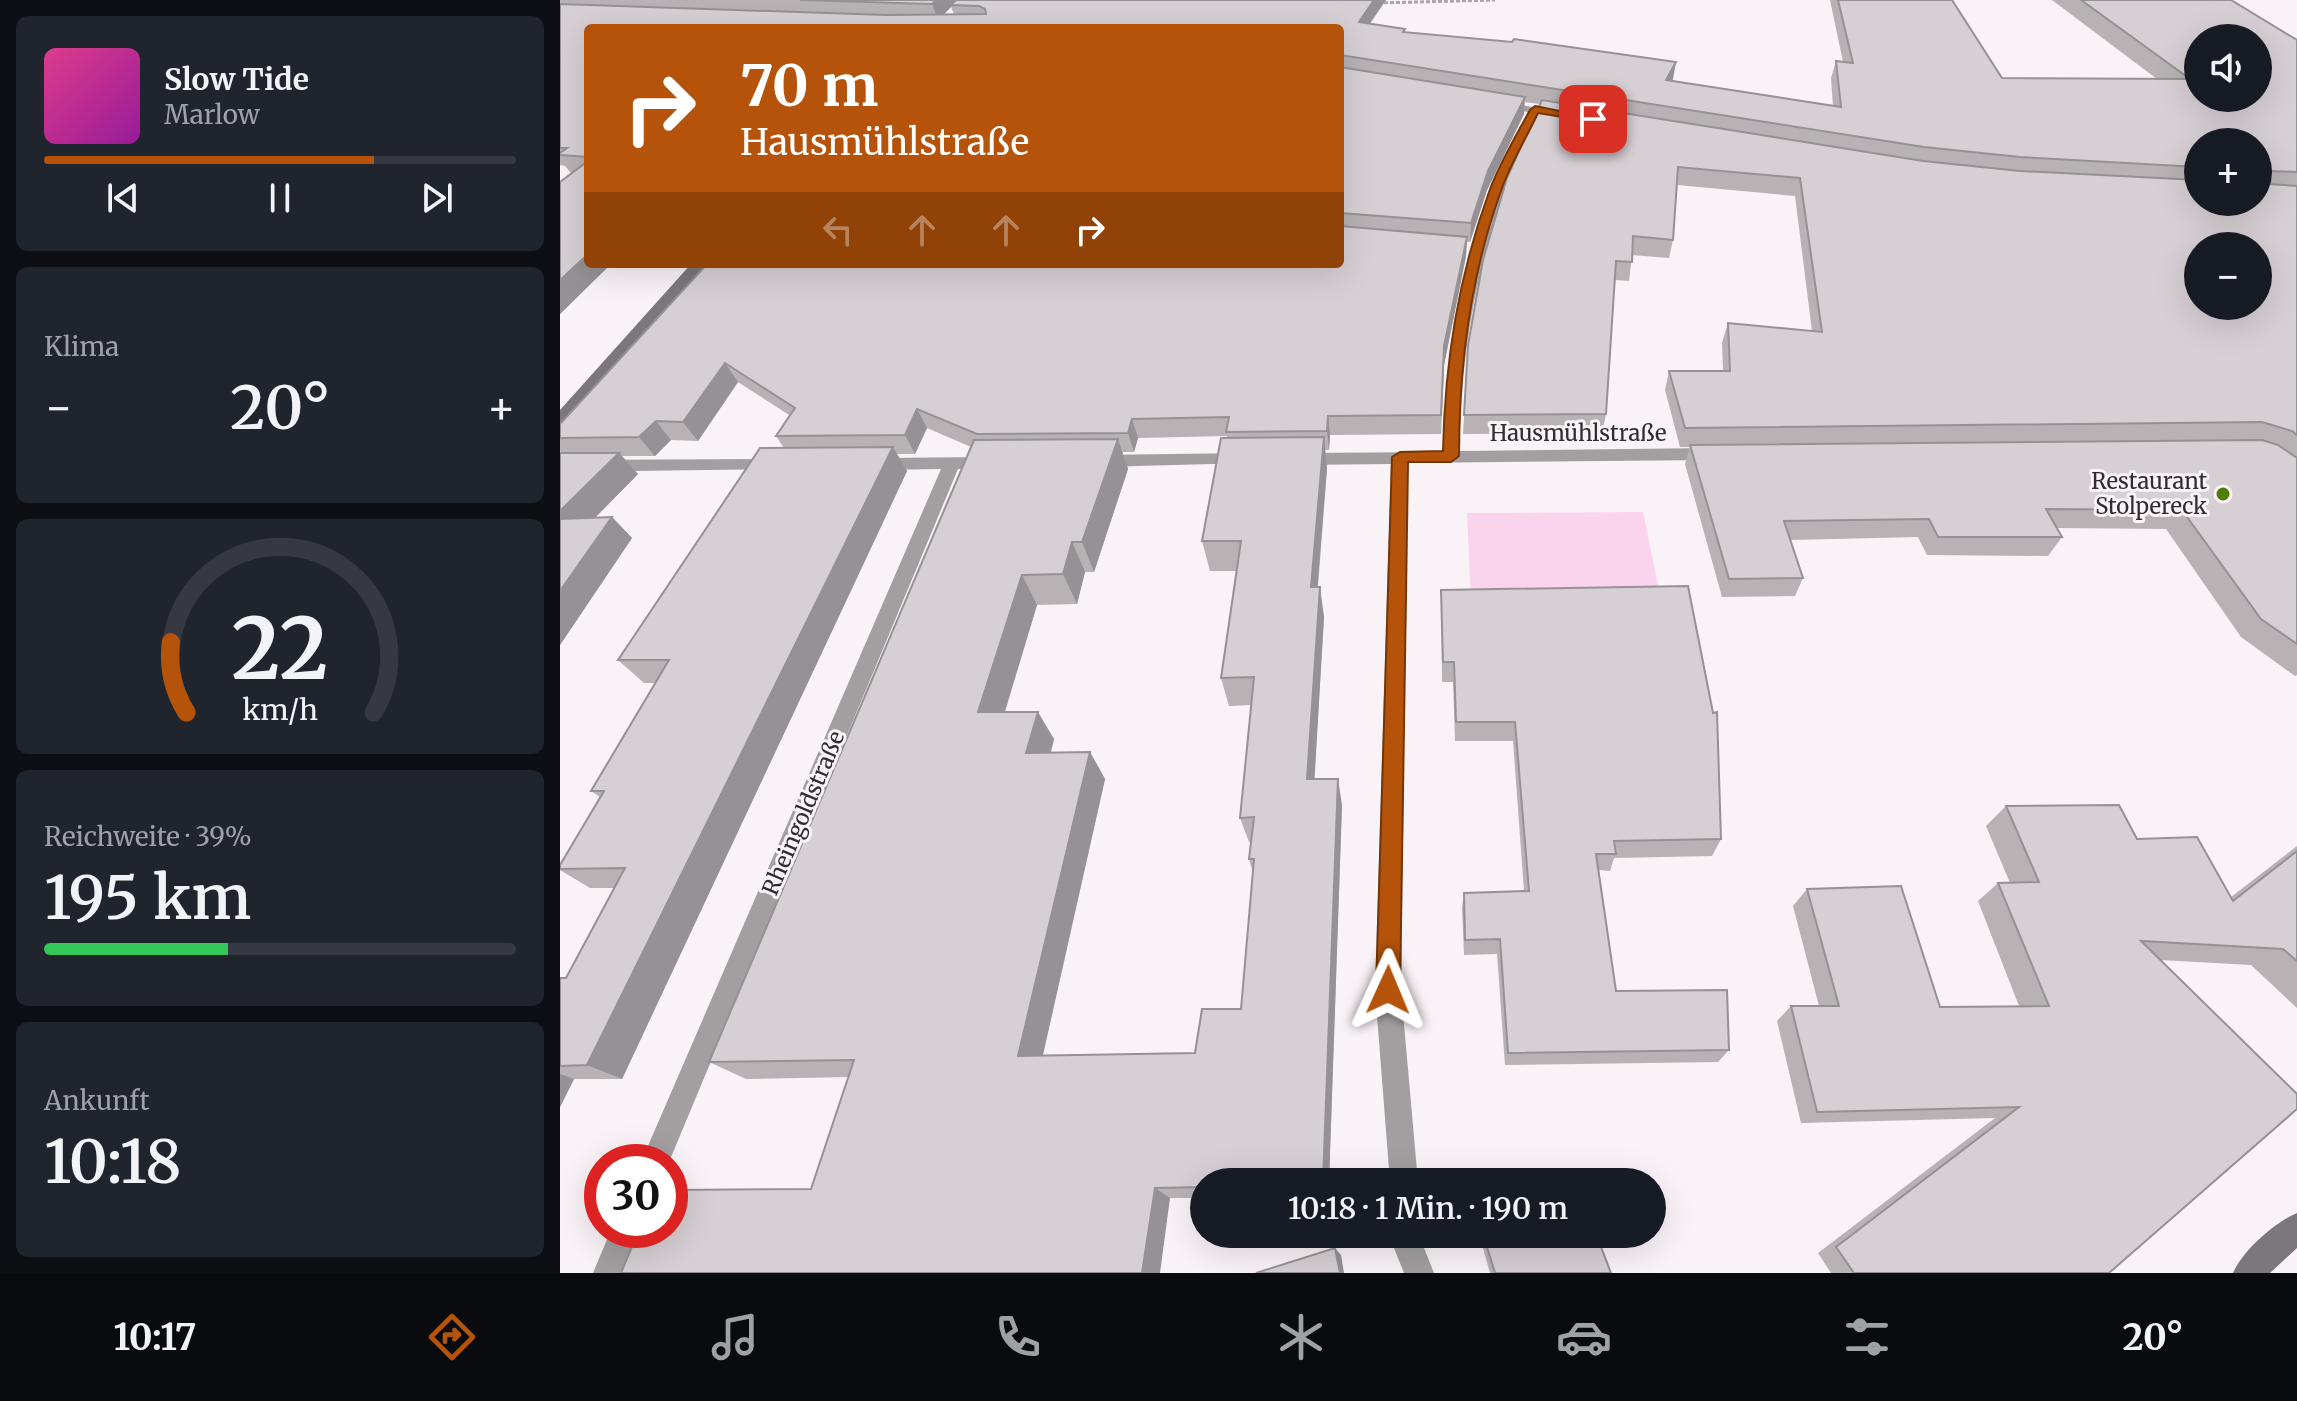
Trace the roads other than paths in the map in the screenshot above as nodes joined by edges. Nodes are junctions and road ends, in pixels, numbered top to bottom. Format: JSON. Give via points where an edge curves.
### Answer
{"nodes":[{"id":1,"x":1490,"y":102,"type":"edge"},
{"id":2,"x":1535,"y":110,"type":"junction"},
{"id":3,"x":1581,"y":117,"type":"edge"},
{"id":4,"x":695,"y":268,"type":"edge"},
{"id":5,"x":560,"y":420,"type":"edge"},
{"id":6,"x":1737,"y":454,"type":"edge"},
{"id":7,"x":1451,"y":456,"type":"junction"},
{"id":8,"x":1400,"y":457,"type":"junction"},
{"id":9,"x":1013,"y":462,"type":"edge"},
{"id":10,"x":1075,"y":462,"type":"edge"},
{"id":11,"x":952,"y":463,"type":"junction"},
{"id":12,"x":795,"y":464,"type":"edge"},
{"id":13,"x":858,"y":464,"type":"edge"},
{"id":14,"x":560,"y":466,"type":"edge"},
{"id":15,"x":663,"y":1144,"type":"edge"},
{"id":16,"x":1403,"y":1168,"type":"edge"},
{"id":17,"x":2297,"y":1228,"type":"edge"},
{"id":18,"x":618,"y":1248,"type":"edge"},
{"id":19,"x":1409,"y":1248,"type":"edge"},
{"id":20,"x":608,"y":1273,"type":"edge"},
{"id":21,"x":1419,"y":1273,"type":"edge"},
{"id":22,"x":2248,"y":1273,"type":"edge"}],
"edges":[{"from":1,"to":2,"type":"street"},
{"from":2,"to":3,"type":"street"},
{"from":2,"to":7,"type":"street","via":[[1470,250],[1452,380]]},
{"from":4,"to":5,"type":"street"},
{"from":6,"to":7,"type":"street","name":"Hausmühlstraße"},
{"from":7,"to":8,"type":"street","name":"Hausmühlstraße"},
{"from":8,"to":10,"type":"street","name":"Hausmühlstraße"},
{"from":8,"to":16,"type":"street","via":[[1388,990]]},
{"from":9,"to":11,"type":"street"},
{"from":11,"to":13,"type":"street"},
{"from":11,"to":15,"type":"street","name":"Rheingoldstraße"},
{"from":12,"to":14,"type":"street"},
{"from":17,"to":22,"type":"street"},
{"from":18,"to":20,"type":"street"},
{"from":19,"to":21,"type":"street"}]}
